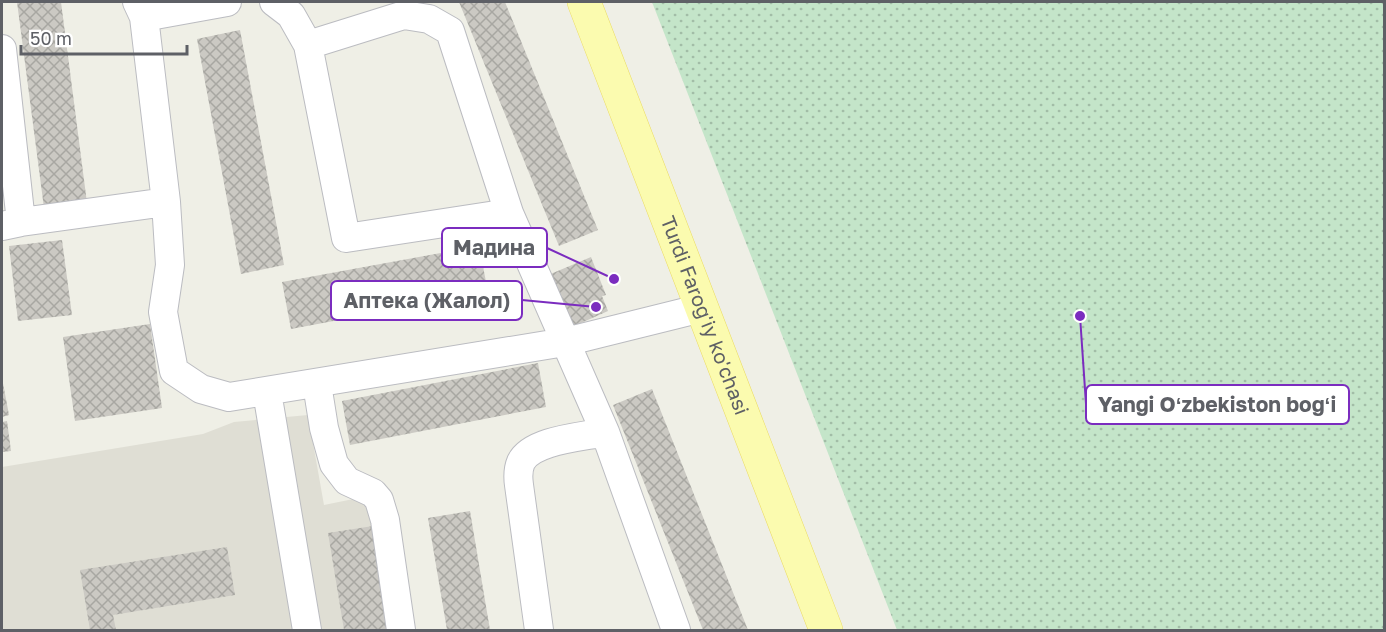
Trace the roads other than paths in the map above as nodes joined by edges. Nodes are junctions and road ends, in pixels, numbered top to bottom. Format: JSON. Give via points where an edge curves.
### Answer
{"nodes":[{"id":1,"x":227,"y":2,"type":"edge"},
{"id":2,"x":274,"y":2,"type":"edge"},
{"id":3,"x":584,"y":2,"type":"edge"},
{"id":4,"x":141,"y":9,"type":"edge"},
{"id":5,"x":308,"y":45,"type":"junction"},
{"id":6,"x":2,"y":49,"type":"edge"},
{"id":7,"x":166,"y":202,"type":"junction"},
{"id":8,"x":509,"y":213,"type":"junction"},
{"id":9,"x":11,"y":224,"type":"edge"},
{"id":10,"x":702,"y":308,"type":"junction"},
{"id":11,"x":565,"y":342,"type":"junction"},
{"id":12,"x":317,"y":384,"type":"junction"},
{"id":13,"x":267,"y":392,"type":"junction"},
{"id":14,"x":605,"y":432,"type":"junction"},
{"id":15,"x":307,"y":630,"type":"edge"},
{"id":16,"x":401,"y":630,"type":"edge"},
{"id":17,"x":539,"y":630,"type":"edge"},
{"id":18,"x":676,"y":630,"type":"edge"},
{"id":19,"x":825,"y":630,"type":"edge"}],
"edges":[{"from":1,"to":4,"type":"lane"},
{"from":2,"to":5,"type":"lane","via":[[291,15]]},
{"from":3,"to":10,"type":"main road","name":"Turdi Farog'iy ko'chasi"},
{"from":4,"to":7,"type":"lane"},
{"from":5,"to":8,"type":"lane","via":[[404,15],[429,20],[450,31]]},
{"from":5,"to":8,"type":"lane","via":[[346,238]]},
{"from":6,"to":9,"type":"lane"},
{"from":7,"to":9,"type":"lane"},
{"from":7,"to":13,"type":"lane","via":[[170,265],[164,312],[174,371],[201,389],[229,397]]},
{"from":8,"to":11,"type":"lane"},
{"from":10,"to":11,"type":"lane"},
{"from":10,"to":19,"type":"main road","name":"Turdi Farog'iy ko'chasi"},
{"from":11,"to":12,"type":"lane"},
{"from":11,"to":14,"type":"lane"},
{"from":12,"to":13,"type":"lane"},
{"from":12,"to":16,"type":"lane","via":[[334,464],[347,481],[379,500]]},
{"from":13,"to":15,"type":"lane"},
{"from":14,"to":17,"type":"lane","via":[[537,446],[522,460],[519,485]]},
{"from":14,"to":18,"type":"lane"}]}
